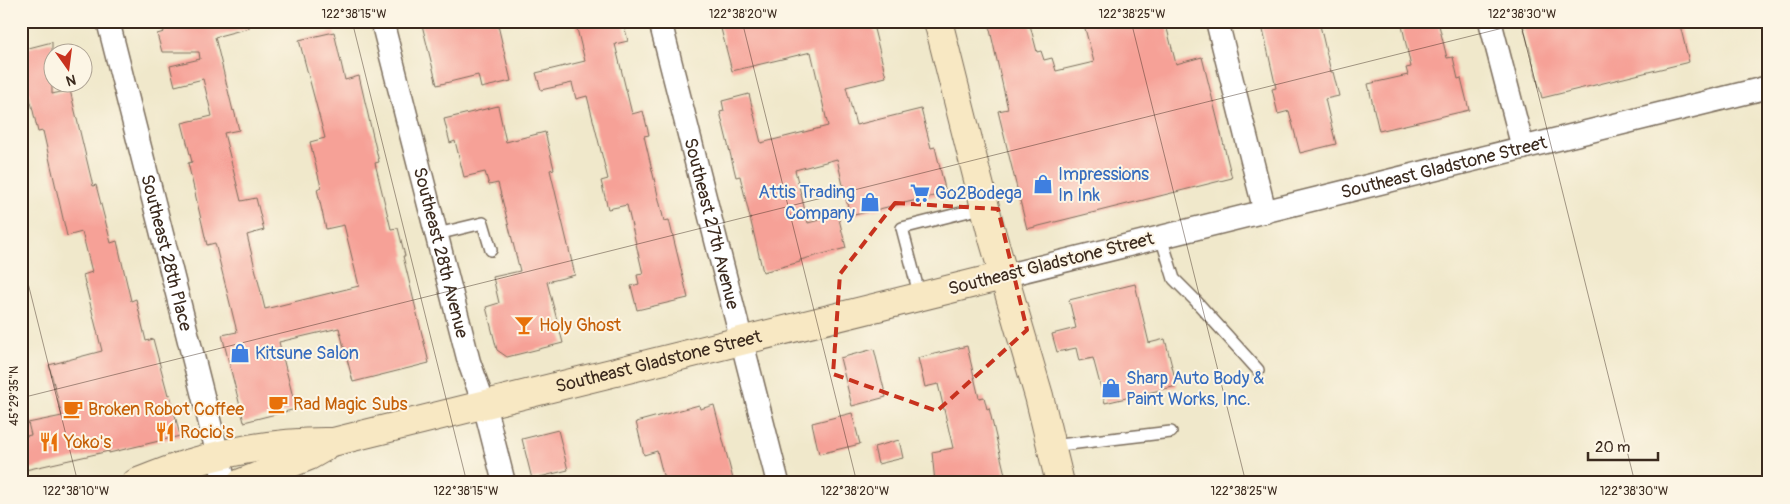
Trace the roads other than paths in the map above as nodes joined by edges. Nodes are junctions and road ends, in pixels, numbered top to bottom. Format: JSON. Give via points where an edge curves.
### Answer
{"nodes":[{"id":1,"x":108,"y":21,"type":"edge"},
{"id":2,"x":382,"y":21,"type":"edge"},
{"id":3,"x":660,"y":21,"type":"edge"},
{"id":4,"x":938,"y":21,"type":"edge"},
{"id":5,"x":1217,"y":21,"type":"edge"},
{"id":6,"x":1490,"y":21,"type":"edge"},
{"id":7,"x":1769,"y":87,"type":"edge"},
{"id":8,"x":1523,"y":148,"type":"junction"},
{"id":9,"x":985,"y":206,"type":"junction"},
{"id":10,"x":1265,"y":212,"type":"junction"},
{"id":11,"x":437,"y":234,"type":"junction"},
{"id":12,"x":1161,"y":237,"type":"junction"},
{"id":13,"x":491,"y":250,"type":"dead end"},
{"id":14,"x":1003,"y":276,"type":"junction"},
{"id":15,"x":920,"y":297,"type":"junction"},
{"id":16,"x":742,"y":340,"type":"junction"},
{"id":17,"x":1258,"y":370,"type":"dead end"},
{"id":18,"x":484,"y":404,"type":"junction"},
{"id":19,"x":1171,"y":432,"type":"dead end"},
{"id":20,"x":333,"y":442,"type":"junction"},
{"id":21,"x":1051,"y":446,"type":"junction"},
{"id":22,"x":218,"y":455,"type":"junction"},
{"id":23,"x":136,"y":483,"type":"edge"},
{"id":24,"x":225,"y":483,"type":"edge"},
{"id":25,"x":241,"y":483,"type":"edge"},
{"id":26,"x":504,"y":483,"type":"edge"},
{"id":27,"x":778,"y":483,"type":"edge"},
{"id":28,"x":1060,"y":483,"type":"edge"}],
"edges":[{"from":1,"to":22,"type":"street","name":"Southeast 28th Place"},
{"from":2,"to":11,"type":"street","name":"Southeast 28th Avenue"},
{"from":3,"to":16,"type":"street","name":"Southeast 27th Avenue"},
{"from":4,"to":9,"type":"street"},
{"from":5,"to":10,"type":"street"},
{"from":6,"to":8,"type":"street"},
{"from":7,"to":8,"type":"street","name":"Southeast Gladstone Street"},
{"from":8,"to":10,"type":"street","name":"Southeast Gladstone Street"},
{"from":9,"to":14,"type":"street"},
{"from":9,"to":15,"type":"lane","via":[[902,228]]},
{"from":10,"to":12,"type":"street","name":"Southeast Gladstone Street"},
{"from":11,"to":13,"type":"lane","via":[[483,223]]},
{"from":11,"to":18,"type":"street","name":"Southeast 28th Avenue"},
{"from":12,"to":14,"type":"street","name":"Southeast Gladstone Street"},
{"from":12,"to":17,"type":"lane","via":[[1174,279]]},
{"from":14,"to":15,"type":"street","name":"Southeast Gladstone Street"},
{"from":14,"to":21,"type":"street","via":[[1026,348]]},
{"from":15,"to":16,"type":"street","name":"Southeast Gladstone Street"},
{"from":16,"to":18,"type":"street","name":"Southeast Gladstone Street"},
{"from":16,"to":27,"type":"street","name":"Southeast 27th Avenue"},
{"from":18,"to":20,"type":"street","name":"Southeast Gladstone Street"},
{"from":18,"to":26,"type":"street","name":"Southeast 28th Avenue"},
{"from":19,"to":21,"type":"lane"},
{"from":20,"to":22,"type":"street","name":"Southeast Gladstone Street","via":[[310,442]]},
{"from":20,"to":25,"type":"street","name":"Southeast Gladstone Street","via":[[309,456]]},
{"from":21,"to":28,"type":"street"},
{"from":22,"to":23,"type":"street","name":"Southeast Gladstone Street"},
{"from":22,"to":24,"type":"street","name":"Southeast 28th Place"}]}
